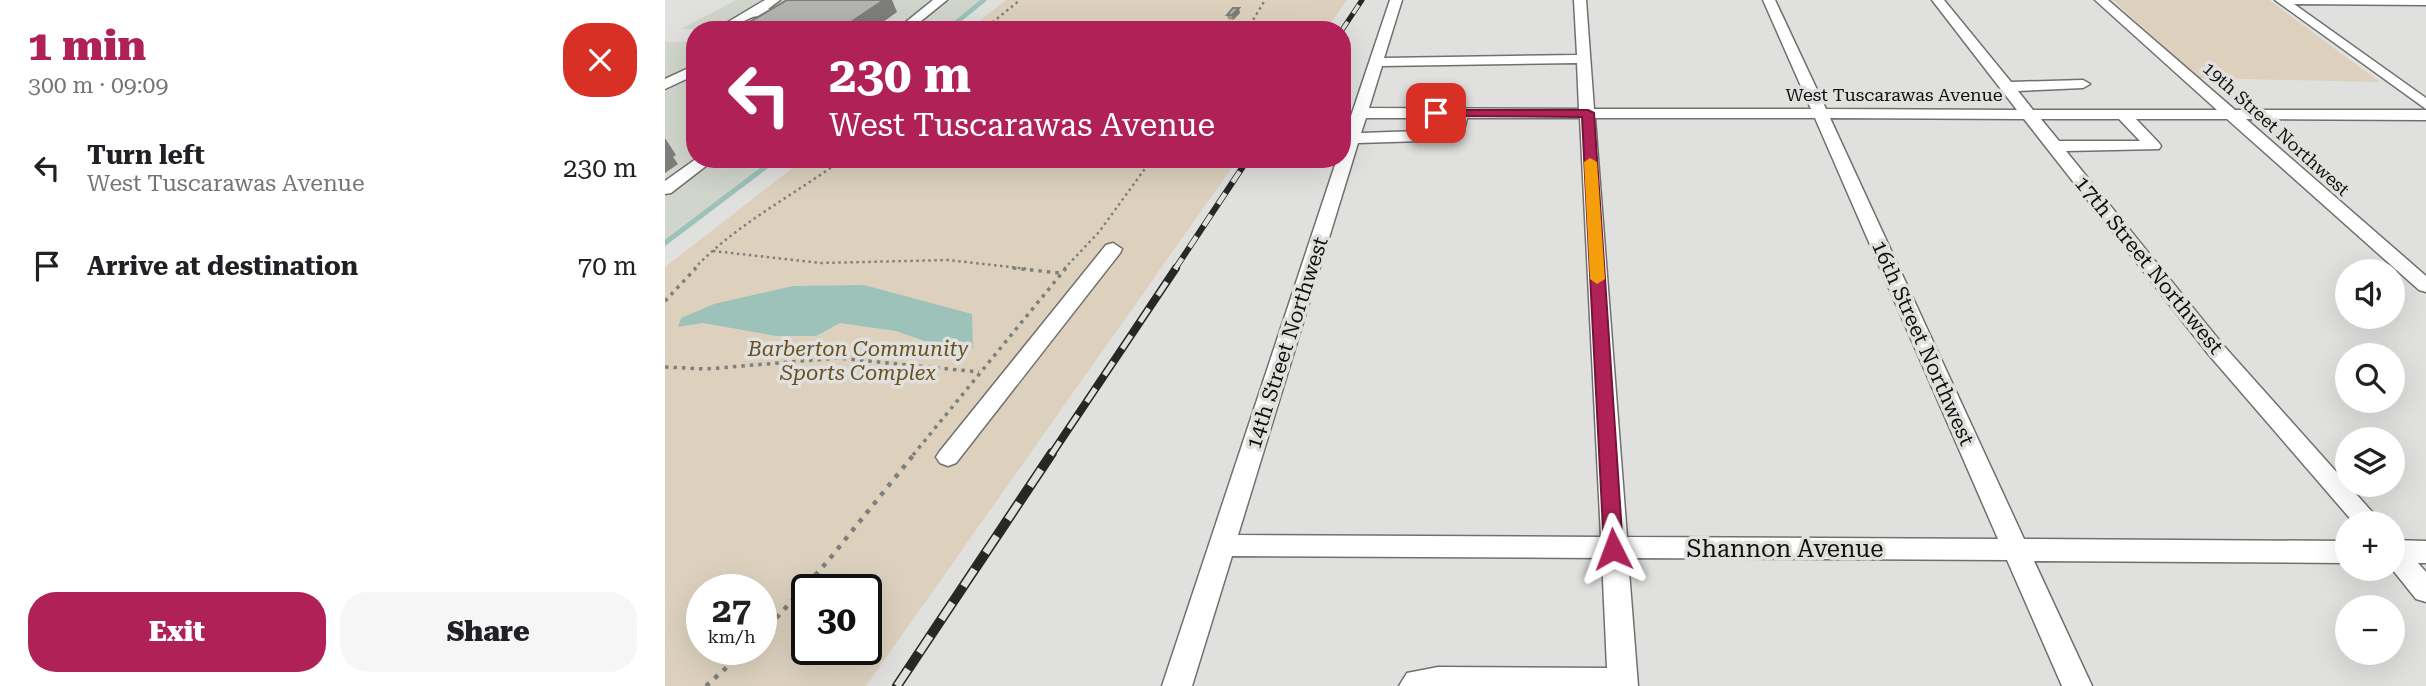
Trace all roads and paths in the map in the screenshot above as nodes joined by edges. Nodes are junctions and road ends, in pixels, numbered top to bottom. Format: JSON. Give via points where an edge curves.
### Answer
{"nodes":[{"id":1,"x":774,"y":0,"type":"edge"},
{"id":2,"x":941,"y":0,"type":"edge"},
{"id":3,"x":1020,"y":0,"type":"edge"},
{"id":4,"x":1265,"y":0,"type":"edge"},
{"id":5,"x":1396,"y":0,"type":"edge"},
{"id":6,"x":1580,"y":0,"type":"edge"},
{"id":7,"x":1769,"y":0,"type":"edge"},
{"id":8,"x":1938,"y":0,"type":"edge"},
{"id":9,"x":2101,"y":0,"type":"edge"},
{"id":10,"x":2281,"y":0,"type":"edge"},
{"id":11,"x":2426,"y":1,"type":"edge"},
{"id":12,"x":753,"y":12,"type":"junction"},
{"id":13,"x":737,"y":21,"type":"edge"},
{"id":14,"x":776,"y":21,"type":"edge"},
{"id":15,"x":914,"y":21,"type":"edge"},
{"id":16,"x":994,"y":21,"type":"edge"},
{"id":17,"x":1252,"y":21,"type":"edge"},
{"id":18,"x":1585,"y":59,"type":"junction"},
{"id":19,"x":1377,"y":62,"type":"junction"},
{"id":20,"x":686,"y":74,"type":"edge"},
{"id":21,"x":2083,"y":83,"type":"dead end"},
{"id":22,"x":665,"y":85,"type":"edge"},
{"id":23,"x":2007,"y":87,"type":"junction"},
{"id":24,"x":2426,"y":105,"type":"edge"},
{"id":25,"x":1361,"y":113,"type":"junction"},
{"id":26,"x":1461,"y":113,"type":"junction"},
{"id":27,"x":1588,"y":113,"type":"junction"},
{"id":28,"x":1821,"y":114,"type":"junction"},
{"id":29,"x":2028,"y":114,"type":"junction"},
{"id":30,"x":2124,"y":115,"type":"junction"},
{"id":31,"x":2232,"y":115,"type":"junction"},
{"id":32,"x":2426,"y":116,"type":"edge"},
{"id":33,"x":1354,"y":138,"type":"junction"},
{"id":34,"x":2048,"y":139,"type":"junction"},
{"id":35,"x":1351,"y":147,"type":"edge"},
{"id":36,"x":694,"y":168,"type":"edge"},
{"id":37,"x":831,"y":168,"type":"edge"},
{"id":38,"x":1145,"y":168,"type":"edge"},
{"id":39,"x":1344,"y":168,"type":"edge"},
{"id":40,"x":665,"y":189,"type":"edge"},
{"id":41,"x":1113,"y":250,"type":"dead end"},
{"id":42,"x":713,"y":251,"type":"junction"},
{"id":43,"x":1060,"y":274,"type":"junction"},
{"id":44,"x":2426,"y":286,"type":"edge"},
{"id":45,"x":665,"y":301,"type":"edge"},
{"id":46,"x":665,"y":367,"type":"edge"},
{"id":47,"x":979,"y":372,"type":"junction"},
{"id":48,"x":948,"y":457,"type":"dead end"},
{"id":49,"x":2358,"y":511,"type":"edge"},
{"id":50,"x":1222,"y":545,"type":"junction"},
{"id":51,"x":1613,"y":549,"type":"junction"},
{"id":52,"x":2016,"y":550,"type":"junction"},
{"id":53,"x":2405,"y":551,"type":"edge"},
{"id":54,"x":2335,"y":552,"type":"edge"},
{"id":55,"x":2426,"y":552,"type":"edge"},
{"id":56,"x":2405,"y":566,"type":"edge"},
{"id":57,"x":2426,"y":591,"type":"edge"},
{"id":58,"x":777,"y":617,"type":"edge"},
{"id":59,"x":729,"y":665,"type":"edge"},
{"id":60,"x":1623,"y":684,"type":"edge"},
{"id":61,"x":706,"y":686,"type":"edge"},
{"id":62,"x":1177,"y":686,"type":"edge"},
{"id":63,"x":1414,"y":686,"type":"edge"},
{"id":64,"x":2077,"y":686,"type":"edge"}],
"edges":[{"from":1,"to":12,"type":"street"},
{"from":2,"to":15,"type":"street"},
{"from":3,"to":16,"type":"path"},
{"from":4,"to":17,"type":"path"},
{"from":5,"to":19,"type":"street","name":"14th Street Northwest"},
{"from":6,"to":18,"type":"street"},
{"from":7,"to":28,"type":"street","name":"16th Street Northwest"},
{"from":8,"to":23,"type":"street","name":"17th Street Northwest"},
{"from":9,"to":31,"type":"street","name":"19th Street Northwest"},
{"from":10,"to":11,"type":"street"},
{"from":10,"to":24,"type":"street"},
{"from":12,"to":13,"type":"street"},
{"from":12,"to":14,"type":"street","via":[[795,10]]},
{"from":18,"to":19,"type":"street"},
{"from":18,"to":27,"type":"street"},
{"from":19,"to":25,"type":"street","name":"14th Street Northwest"},
{"from":20,"to":22,"type":"street"},
{"from":21,"to":23,"type":"street"},
{"from":23,"to":29,"type":"street","name":"17th Street Northwest"},
{"from":25,"to":26,"type":"street","name":"West Tuscarawas Avenue"},
{"from":25,"to":33,"type":"street","name":"14th Street Northwest"},
{"from":26,"to":27,"type":"street","name":"West Tuscarawas Avenue"},
{"from":26,"to":33,"type":"street","via":[[1455,135]]},
{"from":27,"to":28,"type":"street","name":"West Tuscarawas Avenue"},
{"from":27,"to":51,"type":"street"},
{"from":28,"to":29,"type":"street","name":"West Tuscarawas Avenue"},
{"from":28,"to":52,"type":"street","name":"16th Street Northwest"},
{"from":29,"to":30,"type":"street","name":"West Tuscarawas Avenue"},
{"from":29,"to":34,"type":"street","name":"17th Street Northwest"},
{"from":30,"to":31,"type":"street","name":"West Tuscarawas Avenue"},
{"from":30,"to":34,"type":"street","via":[[2153,146]]},
{"from":31,"to":32,"type":"street","name":"West Tuscarawas Avenue"},
{"from":31,"to":44,"type":"street","name":"19th Street Northwest"},
{"from":33,"to":35,"type":"street","name":"14th Street Northwest"},
{"from":34,"to":49,"type":"street","name":"17th Street Northwest","via":[[2216,350]]},
{"from":36,"to":40,"type":"street"},
{"from":37,"to":42,"type":"path","via":[[752,219]]},
{"from":38,"to":43,"type":"path"},
{"from":39,"to":50,"type":"street","name":"14th Street Northwest"},
{"from":41,"to":48,"type":"street"},
{"from":42,"to":43,"type":"path","via":[[821,263],[948,260]]},
{"from":42,"to":45,"type":"path"},
{"from":43,"to":47,"type":"path"},
{"from":46,"to":47,"type":"path","via":[[706,369],[838,358]]},
{"from":47,"to":58,"type":"path"},
{"from":50,"to":51,"type":"street","name":"Shannon Avenue"},
{"from":50,"to":62,"type":"street","name":"14th Street Northwest"},
{"from":51,"to":52,"type":"street","name":"Shannon Avenue"},
{"from":51,"to":60,"type":"street"},
{"from":52,"to":54,"type":"street","name":"Shannon Avenue"},
{"from":52,"to":64,"type":"street","name":"16th Street Northwest"},
{"from":53,"to":55,"type":"street"},
{"from":56,"to":57,"type":"street"},
{"from":59,"to":61,"type":"path"},
{"from":60,"to":63,"type":"street","via":[[1438,680]]}]}
